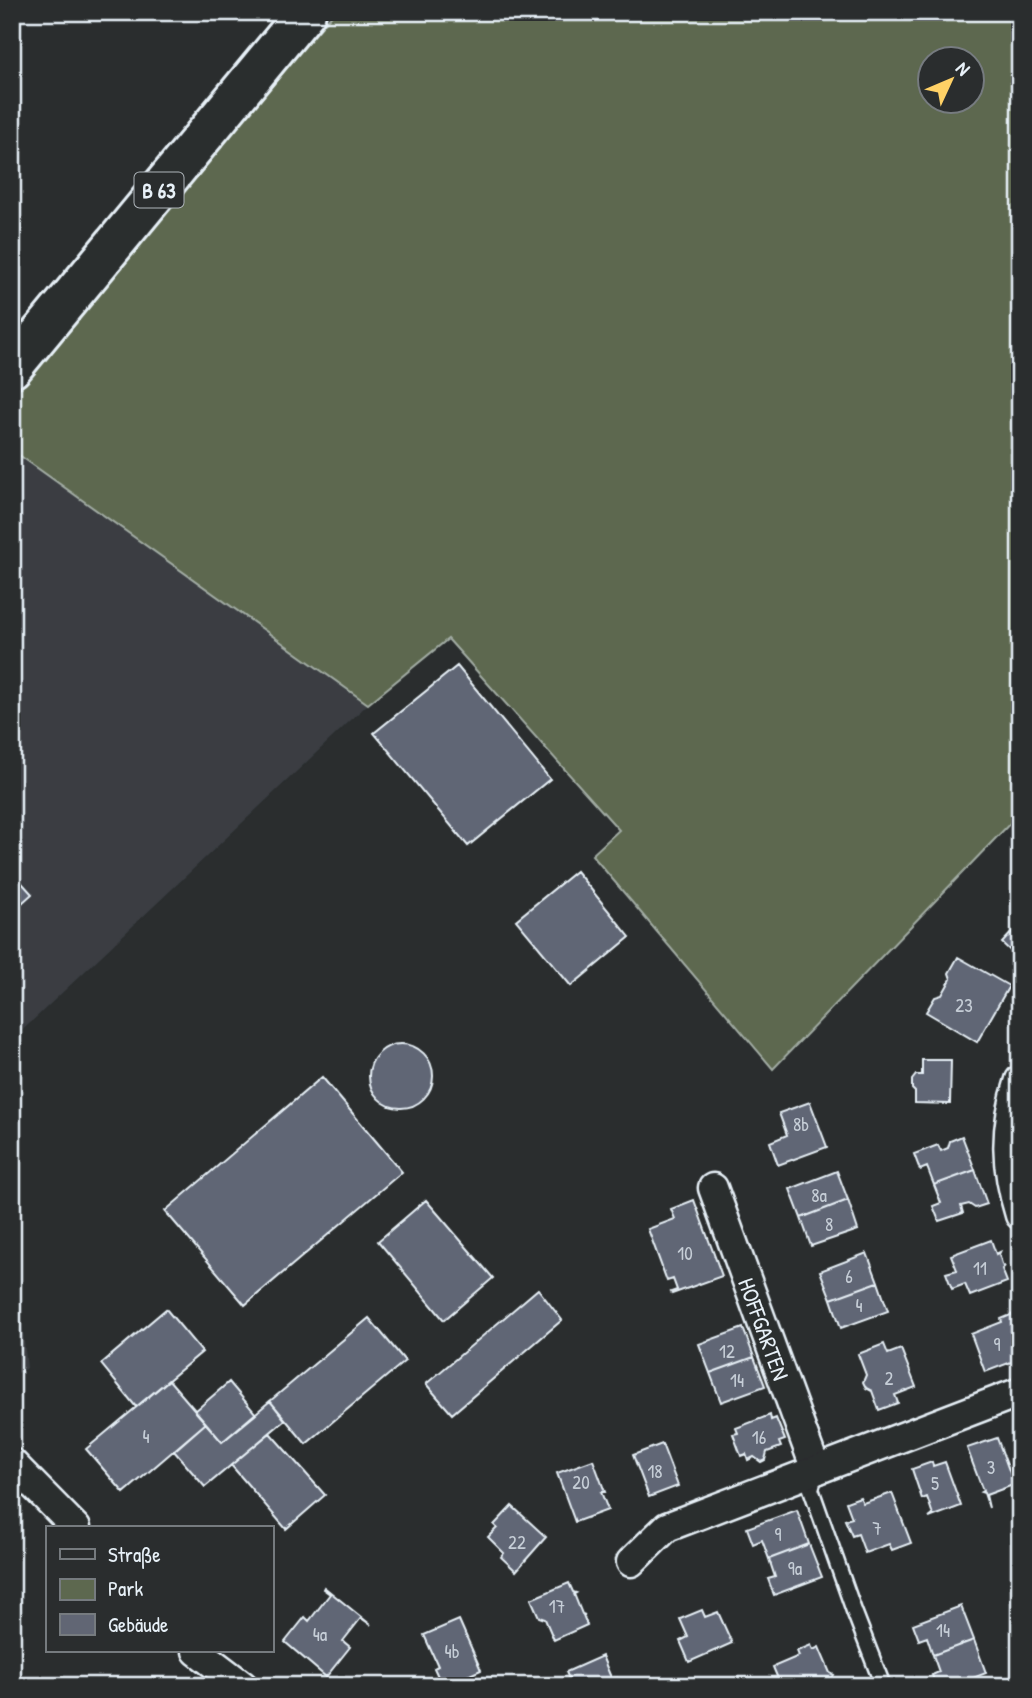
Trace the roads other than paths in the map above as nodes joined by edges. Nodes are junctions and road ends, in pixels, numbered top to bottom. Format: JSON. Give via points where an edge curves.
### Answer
{"nodes":[{"id":1,"x":306,"y":12,"type":"edge"},
{"id":2,"x":12,"y":368,"type":"edge"},
{"id":3,"x":1020,"y":1080,"type":"edge"},
{"id":4,"x":713,"y":1188,"type":"dead end"},
{"id":5,"x":1020,"y":1215,"type":"edge"},
{"id":6,"x":1020,"y":1392,"type":"edge"},
{"id":7,"x":12,"y":1463,"type":"edge"},
{"id":8,"x":816,"y":1470,"type":"junction"},
{"id":9,"x":74,"y":1526,"type":"edge"},
{"id":10,"x":631,"y":1562,"type":"dead end"},
{"id":11,"x":198,"y":1652,"type":"edge"},
{"id":12,"x":243,"y":1686,"type":"edge"},
{"id":13,"x":883,"y":1686,"type":"edge"}],
"edges":[{"from":1,"to":2,"type":"main road","number":"B 63"},
{"from":3,"to":5,"type":"street","via":[[1007,1147]]},
{"from":4,"to":8,"type":"street","name":"HOFFGARTEN"},
{"from":6,"to":8,"type":"street"},
{"from":7,"to":9,"type":"street"},
{"from":8,"to":10,"type":"street","via":[[667,1527]]},
{"from":8,"to":13,"type":"lane","name":"HOFFGARTEN","via":[[811,1489]]},
{"from":11,"to":12,"type":"street"}]}
